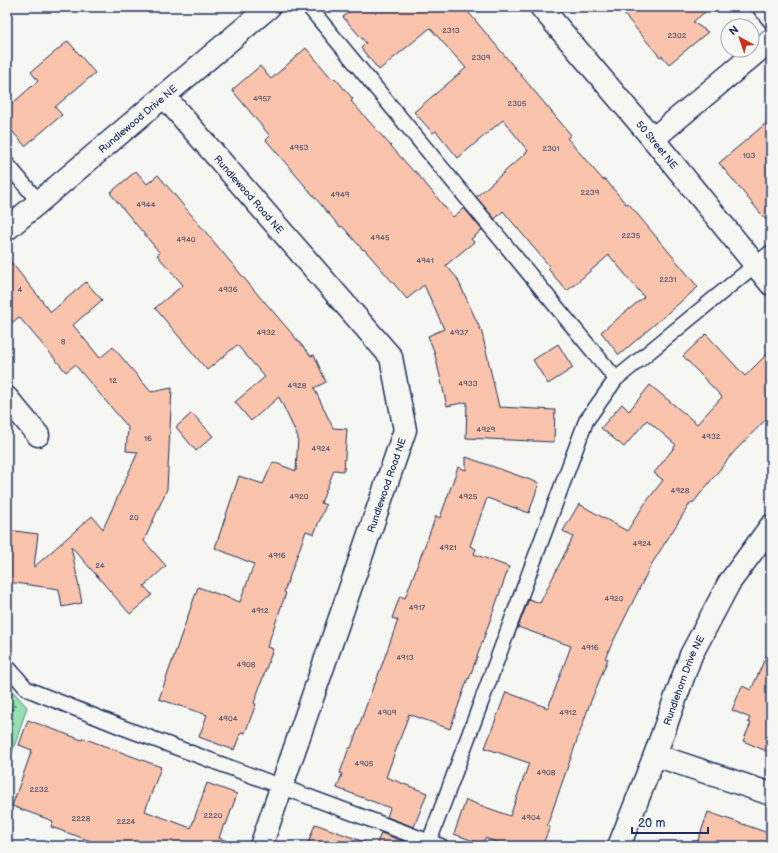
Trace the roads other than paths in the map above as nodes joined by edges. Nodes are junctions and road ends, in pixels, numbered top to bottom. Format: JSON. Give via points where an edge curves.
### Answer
{"nodes":[{"id":1,"x":268,"y":7,"type":"edge"},
{"id":2,"x":309,"y":7,"type":"edge"},
{"id":3,"x":541,"y":7,"type":"edge"},
{"id":4,"x":759,"y":7,"type":"edge"},
{"id":5,"x":771,"y":22,"type":"edge"},
{"id":6,"x":771,"y":40,"type":"edge"},
{"id":7,"x":164,"y":96,"type":"junction"},
{"id":8,"x":653,"y":139,"type":"junction"},
{"id":9,"x":7,"y":164,"type":"edge"},
{"id":10,"x":39,"y":202,"type":"junction"},
{"id":11,"x":7,"y":229,"type":"edge"},
{"id":12,"x":763,"y":258,"type":"edge"},
{"id":13,"x":771,"y":284,"type":"edge"},
{"id":14,"x":616,"y":379,"type":"junction"},
{"id":15,"x":7,"y":398,"type":"edge"},
{"id":16,"x":38,"y":435,"type":"dead end"},
{"id":17,"x":771,"y":526,"type":"edge"},
{"id":18,"x":7,"y":666,"type":"edge"},
{"id":19,"x":655,"y":755,"type":"junction"},
{"id":20,"x":281,"y":786,"type":"junction"},
{"id":21,"x":771,"y":794,"type":"edge"},
{"id":22,"x":435,"y":844,"type":"edge"},
{"id":23,"x":261,"y":846,"type":"edge"},
{"id":24,"x":619,"y":846,"type":"edge"}],
"edges":[{"from":1,"to":7,"type":"street","name":"Rundlewood Drive NE"},
{"from":2,"to":14,"type":"lane"},
{"from":3,"to":8,"type":"street","name":"50 Street NE"},
{"from":4,"to":5,"type":"lane"},
{"from":6,"to":8,"type":"street"},
{"from":7,"to":10,"type":"street","name":"Rundlewood Drive NE"},
{"from":7,"to":20,"type":"street","name":"Rundlewood Road NE","via":[[390,357],[405,430]]},
{"from":8,"to":12,"type":"street","name":"50 Street NE"},
{"from":9,"to":10,"type":"lane"},
{"from":10,"to":11,"type":"street","name":"Rundlewood Drive NE"},
{"from":12,"to":13,"type":"street","name":"50 Street NE"},
{"from":12,"to":14,"type":"lane"},
{"from":14,"to":22,"type":"lane","via":[[586,421]]},
{"from":15,"to":16,"type":"street"},
{"from":17,"to":19,"type":"street","name":"Rundlehorn Drive NE","via":[[729,582],[691,655]]},
{"from":18,"to":20,"type":"lane","via":[[27,689]]},
{"from":19,"to":21,"type":"street"},
{"from":19,"to":24,"type":"street","name":"Rundlehorn Drive NE"},
{"from":20,"to":22,"type":"lane"},
{"from":20,"to":23,"type":"street","name":"Rundlewood Road NE"}]}
